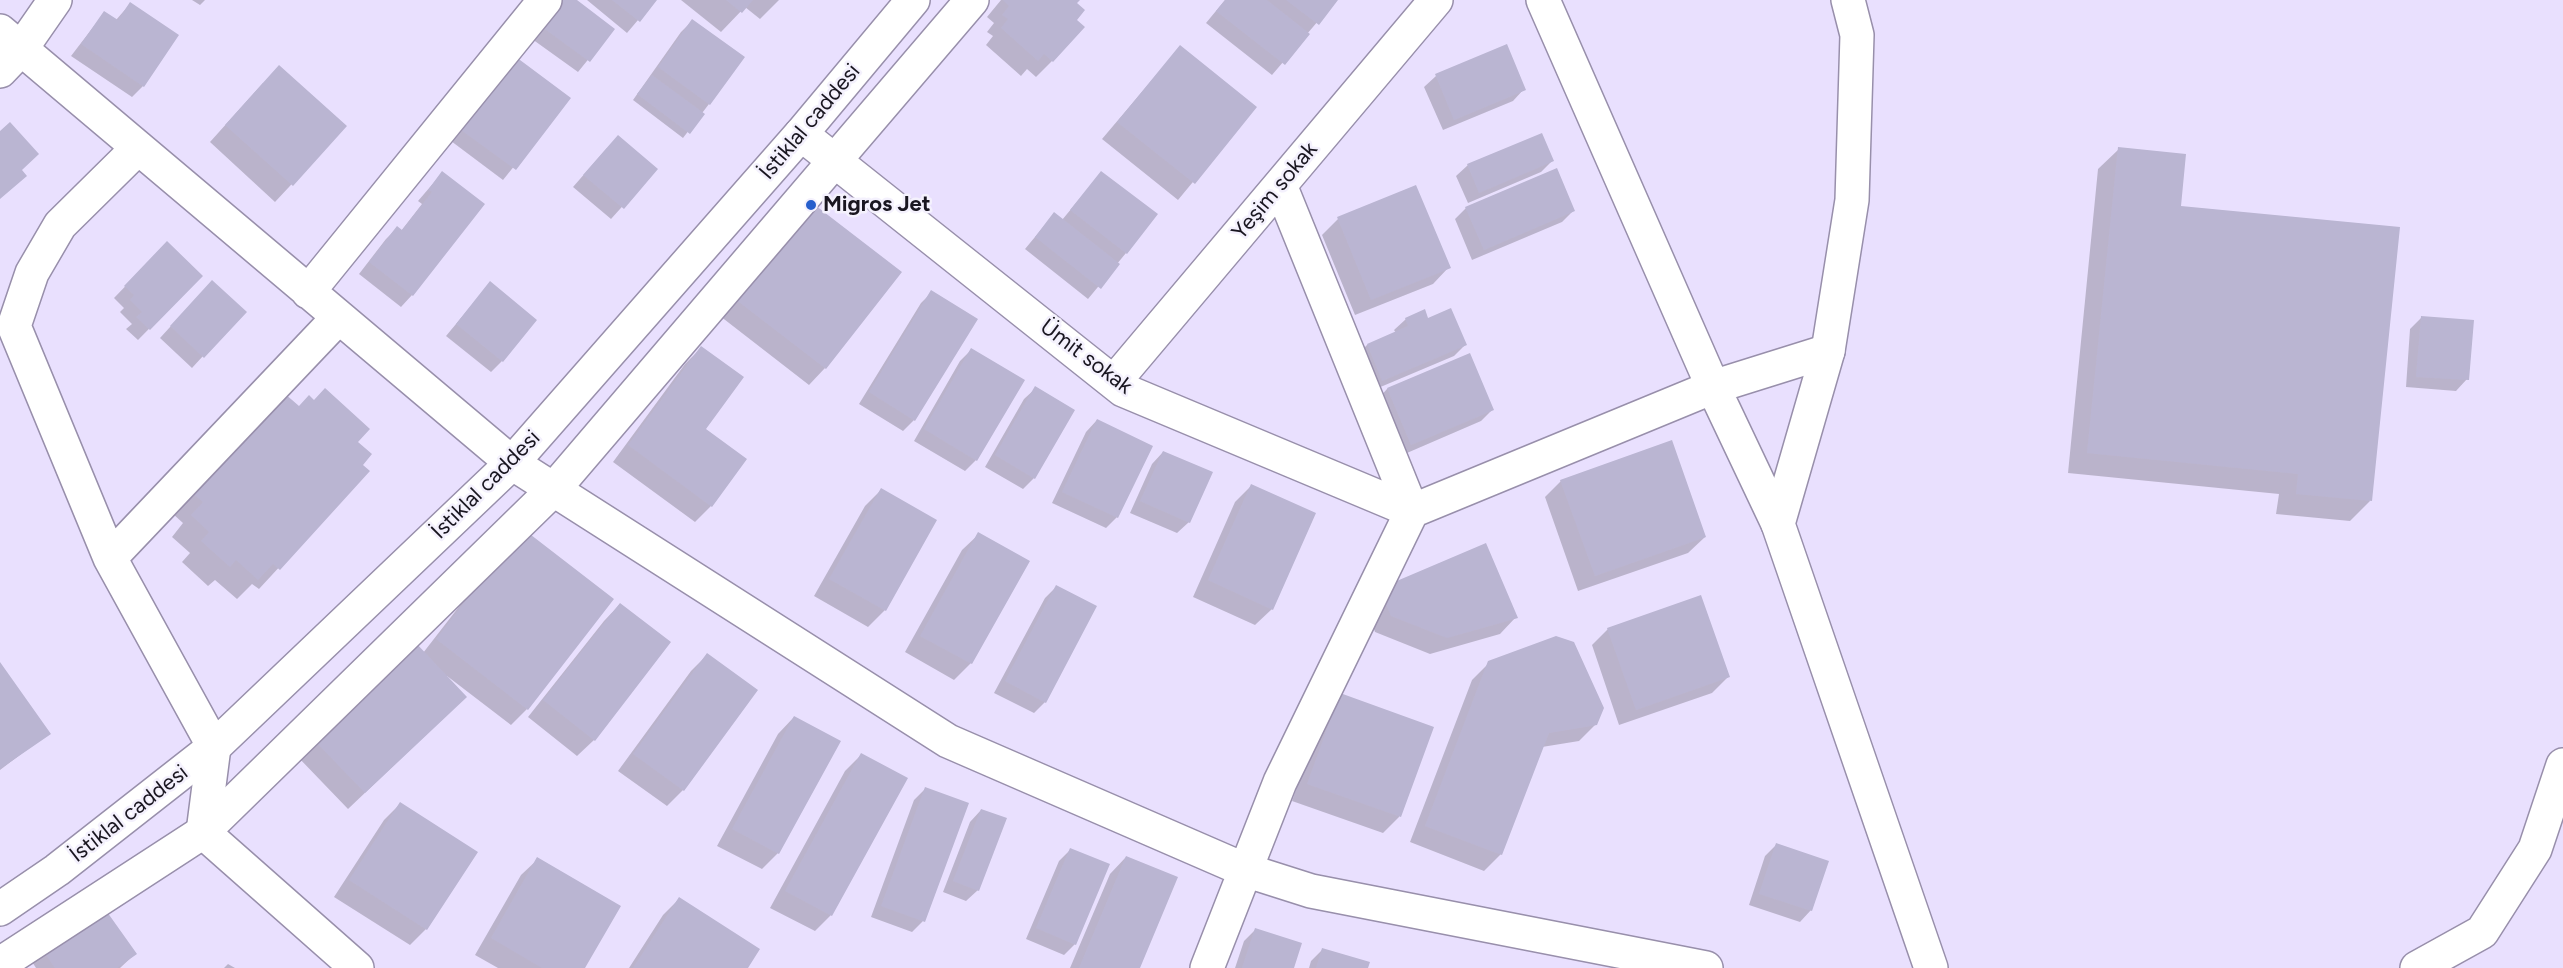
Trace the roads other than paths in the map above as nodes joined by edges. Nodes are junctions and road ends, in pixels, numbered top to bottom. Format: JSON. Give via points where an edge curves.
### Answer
{"nodes":[{"id":1,"x":56,"y":0,"type":"edge"},
{"id":2,"x":545,"y":0,"type":"edge"},
{"id":3,"x":913,"y":0,"type":"edge"},
{"id":4,"x":972,"y":0,"type":"edge"},
{"id":5,"x":1436,"y":0,"type":"edge"},
{"id":6,"x":1543,"y":0,"type":"edge"},
{"id":7,"x":1848,"y":0,"type":"edge"},
{"id":8,"x":7,"y":51,"type":"edge"},
{"id":9,"x":801,"y":134,"type":"junction"},
{"id":10,"x":138,"y":148,"type":"junction"},
{"id":11,"x":835,"y":162,"type":"junction"},
{"id":12,"x":1280,"y":185,"type":"junction"},
{"id":13,"x":308,"y":292,"type":"junction"},
{"id":14,"x":338,"y":318,"type":"junction"},
{"id":15,"x":7,"y":320,"type":"edge"},
{"id":16,"x":1827,"y":351,"type":"junction"},
{"id":17,"x":1114,"y":382,"type":"junction"},
{"id":18,"x":1713,"y":387,"type":"junction"},
{"id":19,"x":512,"y":463,"type":"junction"},
{"id":20,"x":554,"y":489,"type":"junction"},
{"id":21,"x":1412,"y":511,"type":"junction"},
{"id":22,"x":1778,"y":524,"type":"junction"},
{"id":23,"x":110,"y":558,"type":"junction"},
{"id":24,"x":214,"y":747,"type":"junction"},
{"id":25,"x":2563,"y":765,"type":"edge"},
{"id":26,"x":203,"y":832,"type":"junction"},
{"id":27,"x":1245,"y":870,"type":"junction"},
{"id":28,"x":0,"y":909,"type":"edge"},
{"id":29,"x":0,"y":964,"type":"edge"},
{"id":30,"x":357,"y":968,"type":"edge"},
{"id":31,"x":1207,"y":968,"type":"edge"},
{"id":32,"x":1706,"y":968,"type":"edge"},
{"id":33,"x":1931,"y":968,"type":"edge"},
{"id":34,"x":2417,"y":968,"type":"edge"}],
"edges":[{"from":1,"to":8,"type":"street"},
{"from":2,"to":13,"type":"street"},
{"from":3,"to":9,"type":"street","name":"İstiklal caddesi"},
{"from":4,"to":11,"type":"street"},
{"from":5,"to":12,"type":"street","name":"Yeşim sokak"},
{"from":6,"to":18,"type":"street"},
{"from":7,"to":16,"type":"street","via":[[1857,35],[1852,200]]},
{"from":8,"to":10,"type":"street"},
{"from":9,"to":11,"type":"street","name":"Ümit sokak"},
{"from":9,"to":19,"type":"street","name":"İstiklal caddesi"},
{"from":10,"to":13,"type":"street"},
{"from":10,"to":15,"type":"street","via":[[60,225]]},
{"from":11,"to":17,"type":"street","name":"Ümit sokak"},
{"from":11,"to":20,"type":"street"},
{"from":12,"to":17,"type":"street","name":"Yeşim sokak"},
{"from":12,"to":21,"type":"street"},
{"from":13,"to":14,"type":"street"},
{"from":14,"to":19,"type":"street"},
{"from":14,"to":23,"type":"street"},
{"from":15,"to":23,"type":"street"},
{"from":16,"to":18,"type":"street"},
{"from":16,"to":22,"type":"street"},
{"from":17,"to":21,"type":"street","name":"Ümit sokak","via":[[1123,390]]},
{"from":18,"to":21,"type":"street"},
{"from":18,"to":22,"type":"street"},
{"from":19,"to":20,"type":"street"},
{"from":19,"to":24,"type":"street","name":"İstiklal caddesi"},
{"from":20,"to":26,"type":"street"},
{"from":20,"to":27,"type":"street","via":[[948,741]]},
{"from":21,"to":27,"type":"street","via":[[1280,782]]},
{"from":22,"to":33,"type":"street"},
{"from":23,"to":24,"type":"street"},
{"from":24,"to":26,"type":"street"},
{"from":24,"to":28,"type":"street","name":"İstiklal caddesi","via":[[57,870]]},
{"from":25,"to":34,"type":"street","via":[[2535,849],[2482,932]]},
{"from":26,"to":29,"type":"street"},
{"from":26,"to":30,"type":"street"},
{"from":27,"to":31,"type":"street"},
{"from":27,"to":32,"type":"street","via":[[1311,891]]}]}
